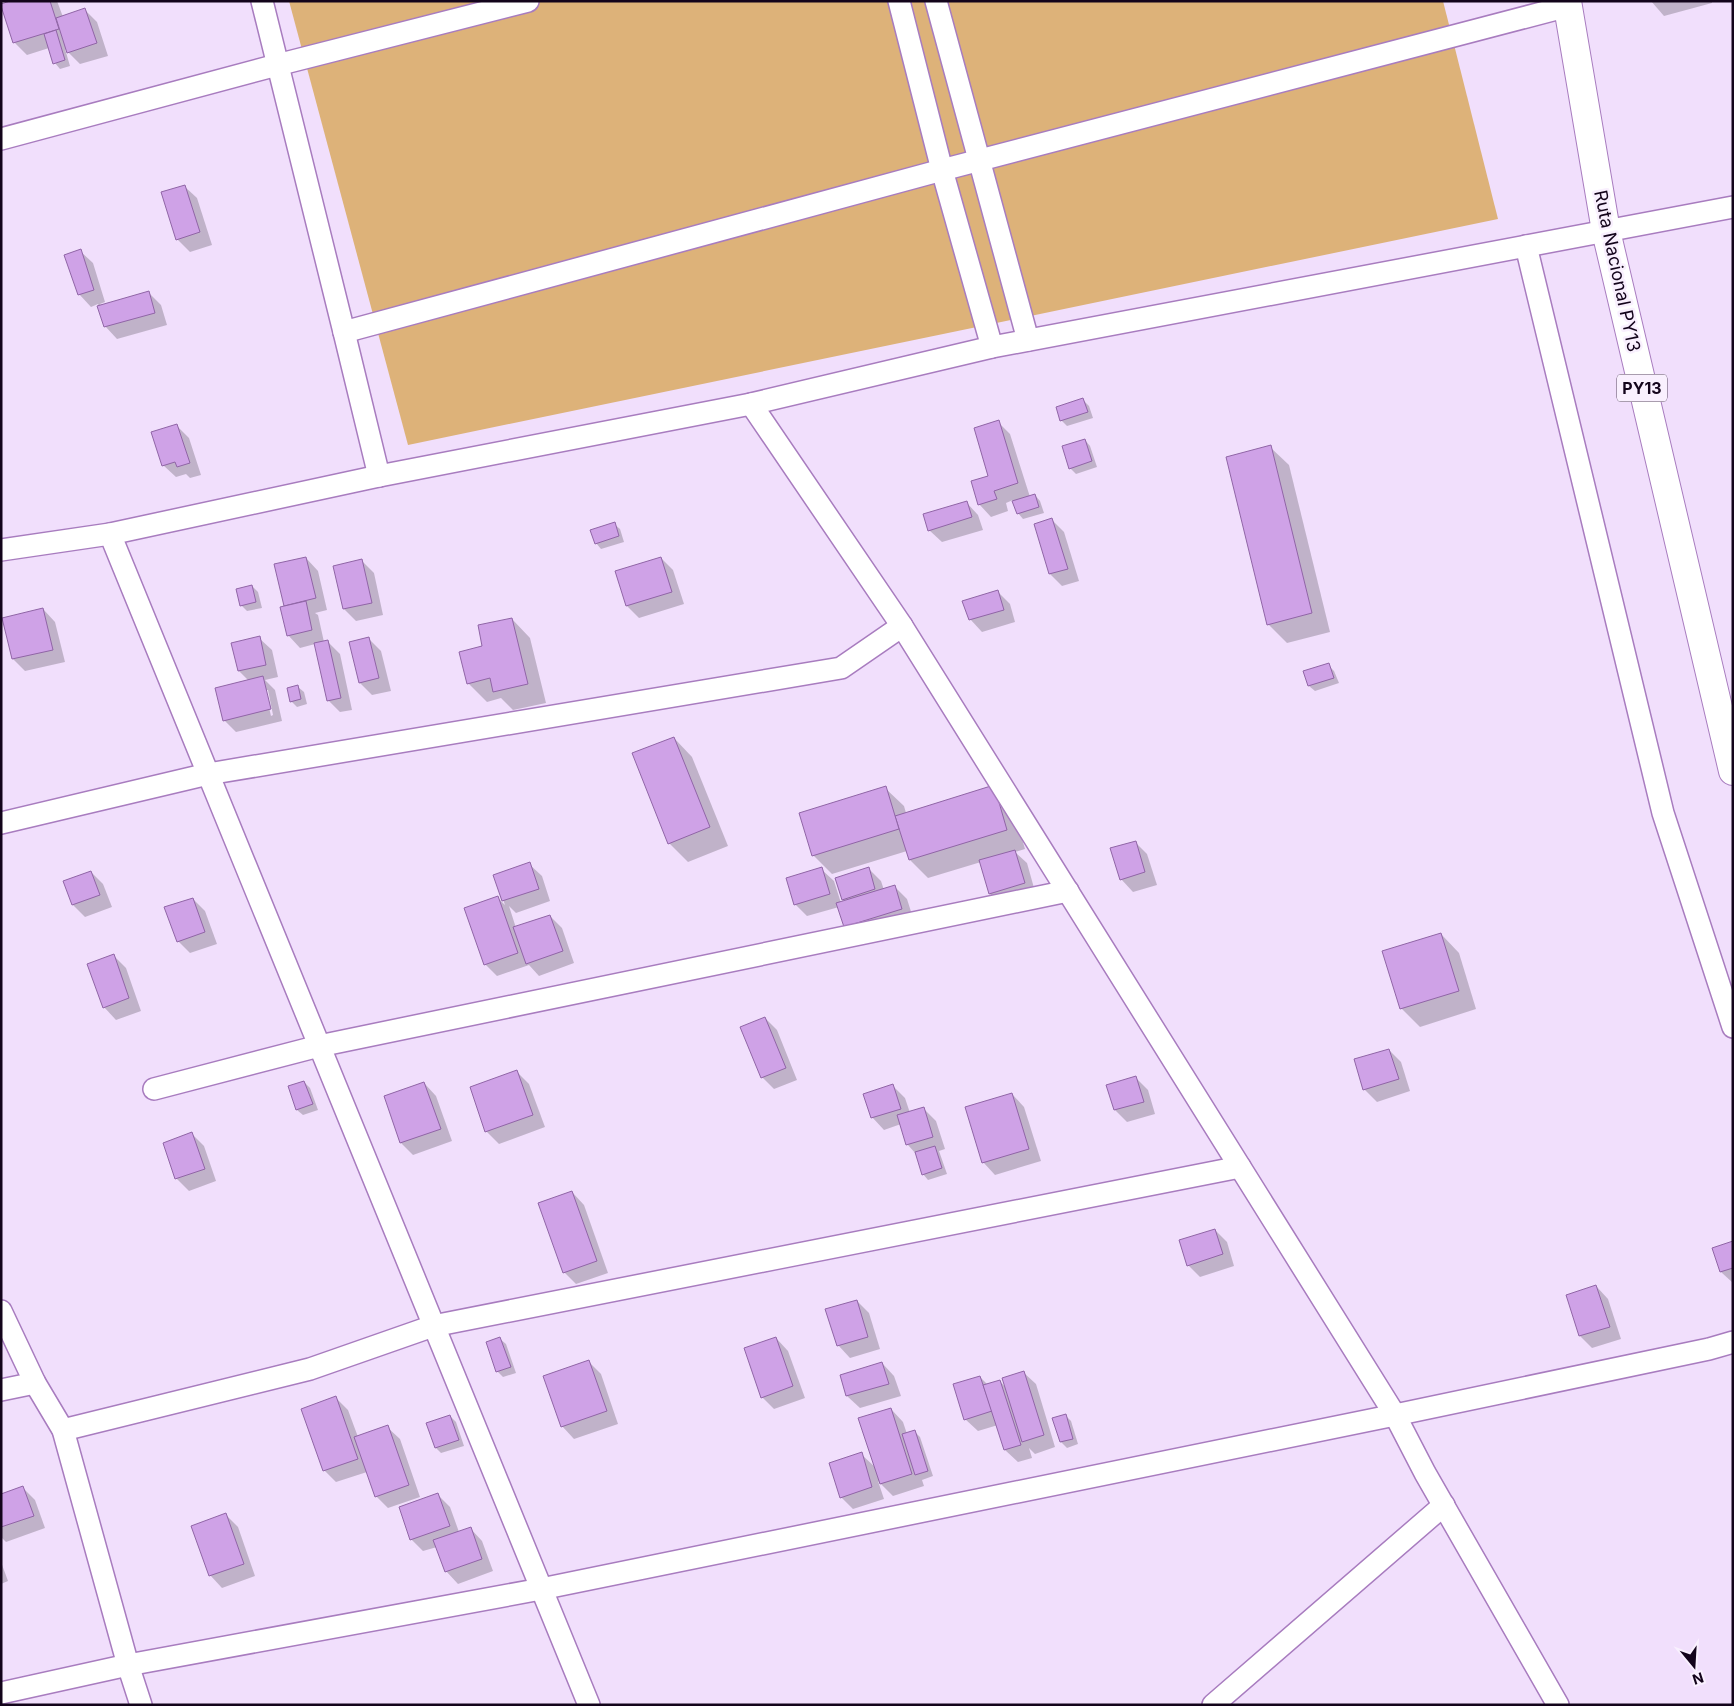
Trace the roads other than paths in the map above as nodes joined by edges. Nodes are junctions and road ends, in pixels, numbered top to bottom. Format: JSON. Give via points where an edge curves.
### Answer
{"nodes":[{"id":1,"x":262,"y":1,"type":"edge"},
{"id":2,"x":528,"y":1,"type":"edge"},
{"id":3,"x":899,"y":1,"type":"edge"},
{"id":4,"x":936,"y":1,"type":"edge"},
{"id":5,"x":1567,"y":3,"type":"edge"},
{"id":6,"x":277,"y":65,"type":"junction"},
{"id":7,"x":1,"y":139,"type":"edge"},
{"id":8,"x":979,"y":162,"type":"junction"},
{"id":9,"x":942,"y":170,"type":"junction"},
{"id":10,"x":1733,"y":206,"type":"edge"},
{"id":11,"x":1606,"y":231,"type":"junction"},
{"id":12,"x":1526,"y":246,"type":"junction"},
{"id":13,"x":344,"y":332,"type":"junction"},
{"id":14,"x":1028,"y":340,"type":"junction"},
{"id":15,"x":992,"y":347,"type":"junction"},
{"id":16,"x":752,"y":404,"type":"junction"},
{"id":17,"x":378,"y":476,"type":"junction"},
{"id":18,"x":110,"y":534,"type":"junction"},
{"id":19,"x":1,"y":550,"type":"edge"},
{"id":20,"x":902,"y":626,"type":"junction"},
{"id":21,"x":1733,"y":771,"type":"edge"},
{"id":22,"x":208,"y":774,"type":"junction"},
{"id":23,"x":1,"y":823,"type":"edge"},
{"id":24,"x":1068,"y":891,"type":"junction"},
{"id":25,"x":1733,"y":1027,"type":"edge"},
{"id":26,"x":319,"y":1046,"type":"junction"},
{"id":27,"x":154,"y":1089,"type":"dead end"},
{"id":28,"x":1240,"y":1167,"type":"junction"},
{"id":29,"x":1,"y":1311,"type":"edge"},
{"id":30,"x":433,"y":1326,"type":"junction"},
{"id":31,"x":1733,"y":1342,"type":"edge"},
{"id":32,"x":35,"y":1383,"type":"junction"},
{"id":33,"x":1,"y":1390,"type":"edge"},
{"id":34,"x":1395,"y":1415,"type":"junction"},
{"id":35,"x":63,"y":1430,"type":"junction"},
{"id":36,"x":1444,"y":1505,"type":"junction"},
{"id":37,"x":541,"y":1589,"type":"junction"},
{"id":38,"x":128,"y":1666,"type":"junction"},
{"id":39,"x":1,"y":1693,"type":"edge"},
{"id":40,"x":141,"y":1705,"type":"edge"},
{"id":41,"x":589,"y":1705,"type":"edge"},
{"id":42,"x":1213,"y":1705,"type":"edge"},
{"id":43,"x":1558,"y":1705,"type":"edge"}],
"edges":[{"from":1,"to":6,"type":"street"},
{"from":2,"to":6,"type":"street"},
{"from":3,"to":9,"type":"street"},
{"from":4,"to":8,"type":"street"},
{"from":5,"to":8,"type":"street"},
{"from":5,"to":11,"type":"highway","name":"Ruta Nacional PY13","number":"PY13"},
{"from":6,"to":7,"type":"street"},
{"from":6,"to":13,"type":"street"},
{"from":8,"to":9,"type":"street"},
{"from":8,"to":14,"type":"street"},
{"from":9,"to":13,"type":"street"},
{"from":9,"to":15,"type":"street"},
{"from":10,"to":11,"type":"street"},
{"from":11,"to":12,"type":"street"},
{"from":11,"to":21,"type":"highway","name":"Ruta Nacional PY13","number":"PY13"},
{"from":12,"to":14,"type":"street"},
{"from":12,"to":25,"type":"street","via":[[1663,813]]},
{"from":13,"to":17,"type":"street"},
{"from":14,"to":15,"type":"street"},
{"from":15,"to":16,"type":"street"},
{"from":16,"to":17,"type":"street"},
{"from":16,"to":20,"type":"street"},
{"from":17,"to":18,"type":"street"},
{"from":18,"to":19,"type":"street"},
{"from":18,"to":22,"type":"street"},
{"from":20,"to":22,"type":"street","via":[[841,668]]},
{"from":20,"to":24,"type":"street"},
{"from":22,"to":23,"type":"street"},
{"from":22,"to":26,"type":"street"},
{"from":24,"to":26,"type":"street"},
{"from":24,"to":28,"type":"street"},
{"from":26,"to":27,"type":"street"},
{"from":26,"to":30,"type":"street"},
{"from":28,"to":30,"type":"street"},
{"from":28,"to":34,"type":"street"},
{"from":29,"to":32,"type":"street"},
{"from":30,"to":35,"type":"street","via":[[310,1368]]},
{"from":30,"to":37,"type":"street"},
{"from":31,"to":34,"type":"street"},
{"from":32,"to":33,"type":"street"},
{"from":32,"to":35,"type":"street"},
{"from":34,"to":36,"type":"street"},
{"from":34,"to":37,"type":"street"},
{"from":35,"to":38,"type":"street"},
{"from":36,"to":42,"type":"street"},
{"from":36,"to":43,"type":"street"},
{"from":37,"to":38,"type":"street"},
{"from":37,"to":41,"type":"street"},
{"from":38,"to":39,"type":"street"},
{"from":38,"to":40,"type":"street"}]}
